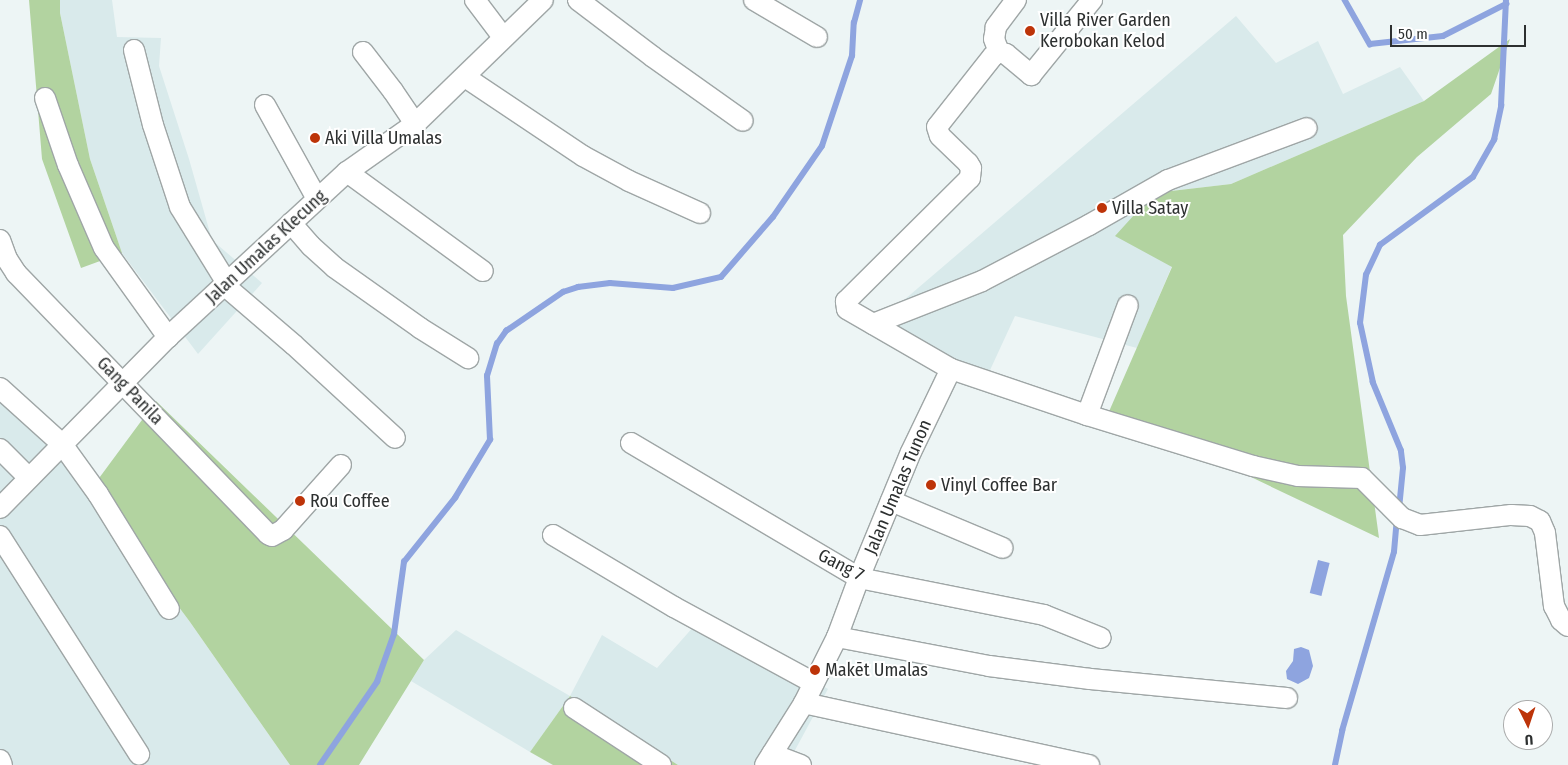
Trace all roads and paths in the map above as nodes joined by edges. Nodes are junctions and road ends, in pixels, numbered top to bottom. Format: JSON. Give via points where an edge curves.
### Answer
{"nodes":[{"id":1,"x":475,"y":0,"type":"edge"},
{"id":2,"x":543,"y":0,"type":"edge"},
{"id":3,"x":578,"y":0,"type":"edge"},
{"id":4,"x":754,"y":0,"type":"edge"},
{"id":5,"x":1016,"y":0,"type":"edge"},
{"id":6,"x":1092,"y":0,"type":"edge"},
{"id":7,"x":503,"y":37,"type":"junction"},
{"id":8,"x":818,"y":38,"type":"dead end"},
{"id":9,"x":134,"y":50,"type":"dead end"},
{"id":10,"x":363,"y":52,"type":"dead end"},
{"id":11,"x":999,"y":52,"type":"junction"},
{"id":12,"x":465,"y":78,"type":"junction"},
{"id":13,"x":45,"y":98,"type":"dead end"},
{"id":14,"x":265,"y":105,"type":"dead end"},
{"id":15,"x":743,"y":121,"type":"dead end"},
{"id":16,"x":415,"y":124,"type":"junction"},
{"id":17,"x":1307,"y":128,"type":"dead end"},
{"id":18,"x":346,"y":172,"type":"junction"},
{"id":19,"x":317,"y":199,"type":"junction"},
{"id":20,"x":700,"y":213,"type":"dead end"},
{"id":21,"x":291,"y":223,"type":"junction"},
{"id":22,"x":0,"y":240,"type":"edge"},
{"id":23,"x":482,"y":271,"type":"dead end"},
{"id":24,"x":226,"y":284,"type":"junction"},
{"id":25,"x":1128,"y":305,"type":"dead end"},
{"id":26,"x":874,"y":324,"type":"junction"},
{"id":27,"x":168,"y":337,"type":"junction"},
{"id":28,"x":468,"y":358,"type":"dead end"},
{"id":29,"x":951,"y":368,"type":"junction"},
{"id":30,"x":124,"y":384,"type":"junction"},
{"id":31,"x":0,"y":388,"type":"edge"},
{"id":32,"x":1086,"y":415,"type":"junction"},
{"id":33,"x":395,"y":438,"type":"dead end"},
{"id":34,"x":631,"y":443,"type":"dead end"},
{"id":35,"x":62,"y":444,"type":"junction"},
{"id":36,"x":0,"y":449,"type":"edge"},
{"id":37,"x":341,"y":464,"type":"dead end"},
{"id":38,"x":29,"y":478,"type":"junction"},
{"id":39,"x":891,"y":501,"type":"junction"},
{"id":40,"x":0,"y":508,"type":"edge"},
{"id":41,"x":553,"y":535,"type":"dead end"},
{"id":42,"x":0,"y":536,"type":"edge"},
{"id":43,"x":1003,"y":548,"type":"dead end"},
{"id":44,"x":858,"y":578,"type":"junction"},
{"id":45,"x":169,"y":609,"type":"dead end"},
{"id":46,"x":1568,"y":626,"type":"edge"},
{"id":47,"x":837,"y":637,"type":"junction"},
{"id":48,"x":1101,"y":638,"type":"dead end"},
{"id":49,"x":814,"y":683,"type":"junction"},
{"id":50,"x":1287,"y":698,"type":"dead end"},
{"id":51,"x":804,"y":703,"type":"junction"},
{"id":52,"x":574,"y":708,"type":"dead end"},
{"id":53,"x":139,"y":754,"type":"dead end"},
{"id":54,"x":768,"y":759,"type":"edge"},
{"id":55,"x":0,"y":760,"type":"edge"},
{"id":56,"x":2,"y":765,"type":"edge"},
{"id":57,"x":661,"y":765,"type":"edge"},
{"id":58,"x":802,"y":765,"type":"edge"},
{"id":59,"x":1089,"y":765,"type":"edge"}],
"edges":[{"from":1,"to":7,"type":"street"},
{"from":2,"to":7,"type":"street","name":"Jalan Umalas Klecung"},
{"from":3,"to":15,"type":"street"},
{"from":4,"to":8,"type":"street"},
{"from":5,"to":11,"type":"street","via":[[996,27],[994,34]]},
{"from":6,"to":11,"type":"street","via":[[1032,74]]},
{"from":7,"to":12,"type":"street","name":"Jalan Umalas Klecung"},
{"from":9,"to":24,"type":"street","via":[[153,125],[180,207]]},
{"from":10,"to":16,"type":"street"},
{"from":11,"to":26,"type":"street","via":[[937,127],[940,136],[971,168],[967,182],[846,301],[847,309]]},
{"from":12,"to":16,"type":"street","name":"Jalan Umalas Klecung"},
{"from":12,"to":20,"type":"street","via":[[590,160],[629,182]]},
{"from":13,"to":27,"type":"street","via":[[68,165],[104,248]]},
{"from":14,"to":19,"type":"street"},
{"from":16,"to":18,"type":"street","name":"Jalan Umalas Klecung"},
{"from":17,"to":26,"type":"street","via":[[1168,180],[982,281]]},
{"from":18,"to":19,"type":"street","name":"Jalan Umalas Klecung"},
{"from":18,"to":23,"type":"street"},
{"from":19,"to":21,"type":"street","name":"Jalan Umalas Klecung"},
{"from":21,"to":24,"type":"street","name":"Jalan Umalas Klecung"},
{"from":21,"to":28,"type":"street","via":[[334,267]]},
{"from":22,"to":30,"type":"street","name":"Gang Panila","via":[[16,273]]},
{"from":24,"to":27,"type":"street","name":"Jalan Umalas Klecung"},
{"from":24,"to":33,"type":"street"},
{"from":25,"to":32,"type":"street"},
{"from":26,"to":29,"type":"street"},
{"from":27,"to":30,"type":"street","name":"Jalan Umalas Klecung"},
{"from":29,"to":32,"type":"street"},
{"from":29,"to":39,"type":"street","name":"Jalan Umalas Tunon"},
{"from":30,"to":35,"type":"street","name":"Jalan Umalas Klecung"},
{"from":30,"to":37,"type":"street","name":"Gang Panila","via":[[269,535],[283,530]]},
{"from":31,"to":35,"type":"street"},
{"from":32,"to":46,"type":"street","via":[[1253,466],[1298,476],[1362,478],[1402,518],[1420,525],[1511,515],[1530,516],[1540,521],[1545,533],[1554,606],[1560,620]]},
{"from":34,"to":44,"type":"street","name":"Gang 7"},
{"from":35,"to":38,"type":"street","name":"Jalan Umalas Klecung"},
{"from":35,"to":45,"type":"street","via":[[98,494]]},
{"from":36,"to":38,"type":"street"},
{"from":38,"to":40,"type":"street","name":"Jalan Umalas Klecung"},
{"from":39,"to":43,"type":"street"},
{"from":39,"to":44,"type":"street","name":"Jalan Umalas Tunon"},
{"from":41,"to":49,"type":"street","via":[[674,607]]},
{"from":42,"to":53,"type":"street"},
{"from":44,"to":47,"type":"street","name":"Jalan Umalas Tunon"},
{"from":44,"to":48,"type":"street","name":"Gang 7","via":[[1044,615]]},
{"from":47,"to":49,"type":"street","name":"Jalan Umalas Tunon"},
{"from":47,"to":50,"type":"street","via":[[989,666]]},
{"from":49,"to":51,"type":"street","name":"Jalan Umalas Tunon"},
{"from":51,"to":54,"type":"street","name":"Jalan Umalas Tunon"},
{"from":51,"to":59,"type":"street"},
{"from":52,"to":57,"type":"street"},
{"from":54,"to":58,"type":"street"},
{"from":55,"to":56,"type":"street"}]}
